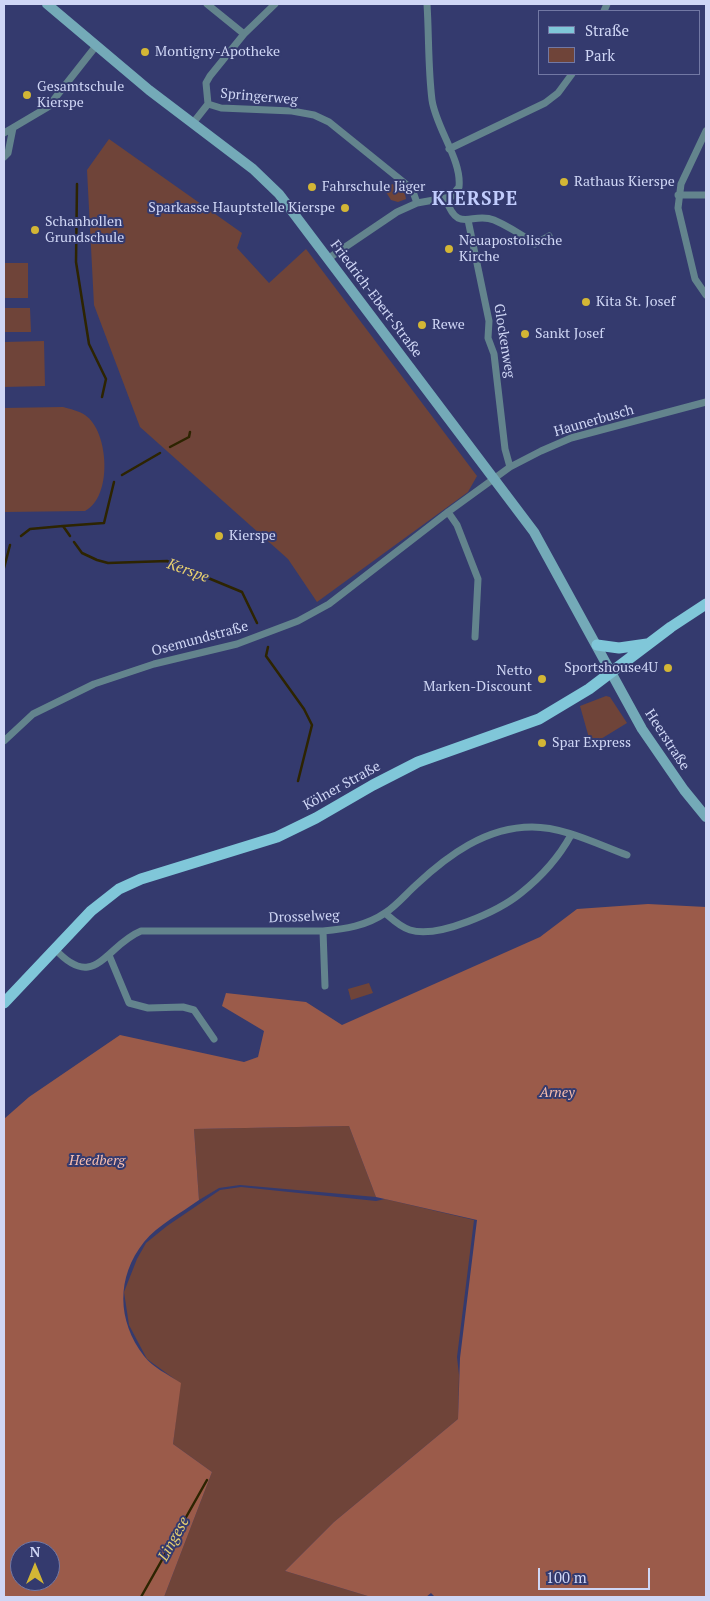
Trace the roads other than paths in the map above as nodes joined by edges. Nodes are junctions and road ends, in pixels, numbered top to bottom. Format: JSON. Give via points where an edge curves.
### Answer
{"nodes":[{"id":1,"x":47,"y":4,"type":"edge"},
{"id":2,"x":207,"y":4,"type":"edge"},
{"id":3,"x":275,"y":4,"type":"edge"},
{"id":4,"x":426,"y":4,"type":"edge"},
{"id":5,"x":244,"y":34,"type":"junction"},
{"id":6,"x":96,"y":46,"type":"junction"},
{"id":7,"x":571,"y":75,"type":"edge"},
{"id":8,"x":208,"y":104,"type":"junction"},
{"id":9,"x":193,"y":123,"type":"junction"},
{"id":10,"x":13,"y":128,"type":"junction"},
{"id":11,"x":706,"y":131,"type":"edge"},
{"id":12,"x":4,"y":133,"type":"edge"},
{"id":13,"x":449,"y":149,"type":"junction"},
{"id":14,"x":4,"y":157,"type":"edge"},
{"id":15,"x":706,"y":195,"type":"edge"},
{"id":16,"x":678,"y":196,"type":"junction"},
{"id":17,"x":446,"y":199,"type":"junction"},
{"id":18,"x":417,"y":204,"type":"junction"},
{"id":19,"x":468,"y":220,"type":"junction"},
{"id":20,"x":549,"y":236,"type":"dead end"},
{"id":21,"x":328,"y":258,"type":"junction"},
{"id":22,"x":706,"y":295,"type":"edge"},
{"id":23,"x":706,"y":402,"type":"edge"},
{"id":24,"x":510,"y":467,"type":"junction"},
{"id":25,"x":494,"y":478,"type":"junction"},
{"id":26,"x":448,"y":512,"type":"junction"},
{"id":27,"x":706,"y":604,"type":"edge"},
{"id":28,"x":476,"y":636,"type":"dead end"},
{"id":29,"x":649,"y":644,"type":"junction"},
{"id":30,"x":597,"y":645,"type":"junction"},
{"id":31,"x":611,"y":673,"type":"junction"},
{"id":32,"x":4,"y":741,"type":"edge"},
{"id":33,"x":706,"y":817,"type":"edge"},
{"id":34,"x":571,"y":835,"type":"junction"},
{"id":35,"x":627,"y":855,"type":"dead end"},
{"id":36,"x":385,"y":913,"type":"junction"},
{"id":37,"x":323,"y":931,"type":"junction"},
{"id":38,"x":55,"y":949,"type":"junction"},
{"id":39,"x":109,"y":955,"type":"junction"},
{"id":40,"x":325,"y":986,"type":"dead end"},
{"id":41,"x":4,"y":1003,"type":"edge"},
{"id":42,"x":214,"y":1039,"type":"dead end"}],
"edges":[{"from":1,"to":6,"type":"main road","name":"Friedrich-Ebert-Straße"},
{"from":2,"to":5,"type":"street"},
{"from":3,"to":5,"type":"street"},
{"from":4,"to":13,"type":"street","via":[[432,100]]},
{"from":5,"to":8,"type":"street","via":[[206,83]]},
{"from":6,"to":9,"type":"main road","name":"Friedrich-Ebert-Straße"},
{"from":6,"to":10,"type":"street","via":[[48,107]]},
{"from":7,"to":13,"type":"street","via":[[558,93],[545,103]]},
{"from":8,"to":9,"type":"street","name":"Springerweg"},
{"from":8,"to":18,"type":"street","name":"Springerweg","via":[[221,108],[292,111],[329,122],[412,189]]},
{"from":9,"to":21,"type":"main road","name":"Friedrich-Ebert-Straße","via":[[268,182]]},
{"from":10,"to":12,"type":"street"},
{"from":10,"to":14,"type":"street","via":[[8,153]]},
{"from":11,"to":16,"type":"street"},
{"from":13,"to":17,"type":"street","via":[[459,180],[455,194]]},
{"from":15,"to":16,"type":"street"},
{"from":16,"to":22,"type":"street","via":[[679,214],[695,279]]},
{"from":17,"to":18,"type":"street"},
{"from":17,"to":19,"type":"street","via":[[453,214]]},
{"from":18,"to":21,"type":"street","via":[[397,212]]},
{"from":19,"to":20,"type":"street","via":[[492,219],[535,244]]},
{"from":19,"to":24,"type":"street","name":"Glockenweg","via":[[489,321],[488,338],[494,354]]},
{"from":21,"to":25,"type":"main road","name":"Friedrich-Ebert-Straße"},
{"from":23,"to":24,"type":"street","name":"Haunerbusch","via":[[571,438]]},
{"from":24,"to":25,"type":"street","name":"Haunerbusch"},
{"from":25,"to":26,"type":"street","name":"Osemundstraße"},
{"from":25,"to":30,"type":"main road","name":"Friedrich-Ebert-Straße","via":[[534,532]]},
{"from":26,"to":28,"type":"street","via":[[457,525],[478,578]]},
{"from":26,"to":32,"type":"street","name":"Osemundstraße","via":[[329,604],[305,617],[237,644],[109,678],[33,714]]},
{"from":27,"to":29,"type":"main road","name":"Kölner Straße"},
{"from":29,"to":30,"type":"main road","via":[[619,648]]},
{"from":29,"to":31,"type":"main road","name":"Kölner Straße"},
{"from":30,"to":31,"type":"main road","name":"Friedrich-Ebert-Straße"},
{"from":31,"to":33,"type":"main road","name":"Heerstraße","via":[[660,758]]},
{"from":31,"to":38,"type":"main road","name":"Kölner Straße","via":[[539,719],[418,762],[294,830],[119,889],[91,911]]},
{"from":34,"to":35,"type":"street","name":"Drosselweg"},
{"from":34,"to":36,"type":"street","name":"Drosselweg","via":[[533,827],[506,829],[467,844]]},
{"from":34,"to":36,"type":"street","via":[[562,852],[520,894],[465,923],[431,933],[410,930]]},
{"from":36,"to":37,"type":"street","name":"Drosselweg","via":[[351,928]]},
{"from":37,"to":39,"type":"street","name":"Drosselweg","via":[[141,930]]},
{"from":37,"to":40,"type":"street"},
{"from":38,"to":39,"type":"street","name":"Drosselweg","via":[[70,964],[82,967],[94,966]]},
{"from":38,"to":41,"type":"main road","name":"Kölner Straße"},
{"from":39,"to":42,"type":"street","via":[[129,1003],[148,1008],[183,1007],[194,1010]]}]}
